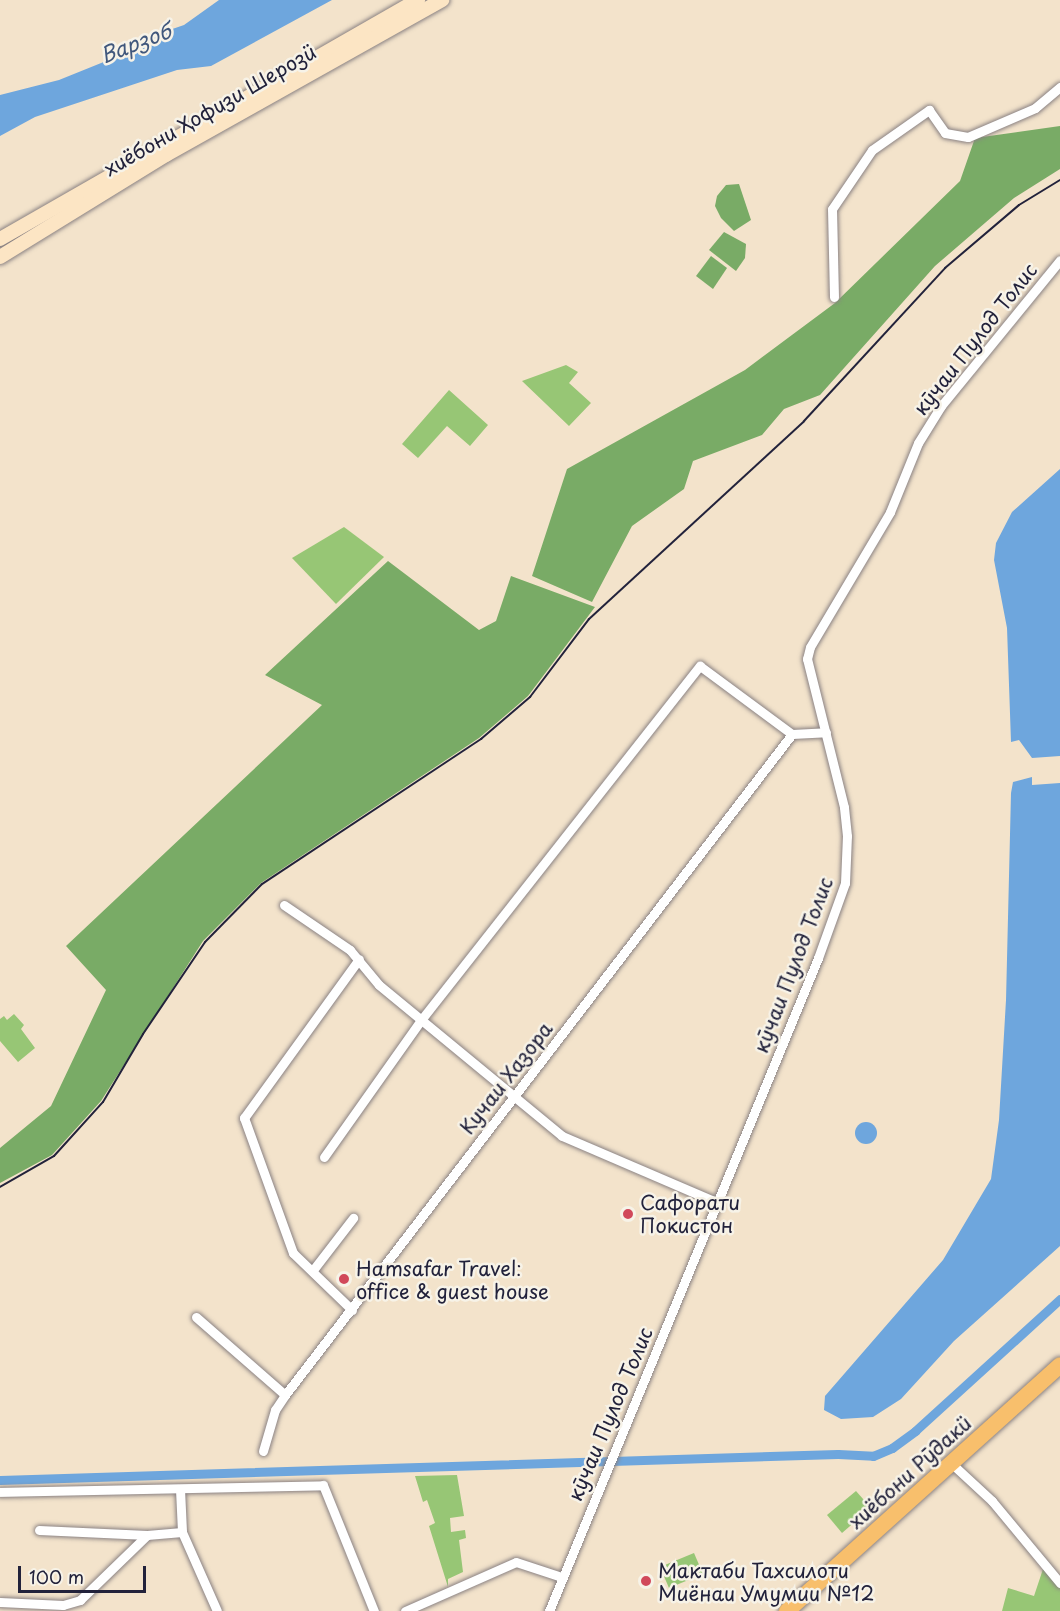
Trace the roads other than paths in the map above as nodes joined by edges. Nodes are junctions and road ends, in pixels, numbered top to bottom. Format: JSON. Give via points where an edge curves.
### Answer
{"nodes":[{"id":1,"x":418,"y":0,"type":"edge"},
{"id":2,"x":442,"y":0,"type":"edge"},
{"id":3,"x":1060,"y":87,"type":"edge"},
{"id":4,"x":0,"y":239,"type":"edge"},
{"id":5,"x":0,"y":257,"type":"edge"},
{"id":6,"x":1060,"y":260,"type":"edge"},
{"id":7,"x":834,"y":297,"type":"dead end"},
{"id":8,"x":826,"y":732,"type":"junction"},
{"id":9,"x":792,"y":734,"type":"junction"},
{"id":10,"x":284,"y":905,"type":"dead end"},
{"id":11,"x":359,"y":959,"type":"junction"},
{"id":12,"x":421,"y":1020,"type":"junction"},
{"id":13,"x":513,"y":1096,"type":"junction"},
{"id":14,"x":324,"y":1156,"type":"dead end"},
{"id":15,"x":718,"y":1203,"type":"junction"},
{"id":16,"x":353,"y":1218,"type":"dead end"},
{"id":17,"x":313,"y":1270,"type":"junction"},
{"id":18,"x":352,"y":1310,"type":"junction"},
{"id":19,"x":196,"y":1317,"type":"dead end"},
{"id":20,"x":1060,"y":1365,"type":"edge"},
{"id":21,"x":285,"y":1395,"type":"junction"},
{"id":22,"x":263,"y":1451,"type":"dead end"},
{"id":23,"x":951,"y":1463,"type":"junction"},
{"id":24,"x":180,"y":1489,"type":"junction"},
{"id":25,"x":0,"y":1492,"type":"edge"},
{"id":26,"x":39,"y":1530,"type":"dead end"},
{"id":27,"x":182,"y":1532,"type":"junction"},
{"id":28,"x":147,"y":1536,"type":"junction"},
{"id":29,"x":562,"y":1577,"type":"junction"},
{"id":30,"x":1060,"y":1583,"type":"edge"},
{"id":31,"x":0,"y":1602,"type":"edge"},
{"id":32,"x":64,"y":1608,"type":"edge"},
{"id":33,"x":213,"y":1610,"type":"edge"},
{"id":34,"x":374,"y":1611,"type":"edge"},
{"id":35,"x":405,"y":1611,"type":"edge"},
{"id":36,"x":549,"y":1611,"type":"edge"},
{"id":37,"x":788,"y":1611,"type":"edge"}],
"edges":[{"from":1,"to":4,"type":"main road","name":"хиёбони Ҳофизи Шерозӣ"},
{"from":2,"to":5,"type":"main road","name":"хиёбони Ҳофизи Шерозӣ","via":[[166,155]]},
{"from":3,"to":7,"type":"street","via":[[1035,108],[968,137],[945,133],[929,110],[872,150],[832,209]]},
{"from":6,"to":8,"type":"street","name":"кӯчаи Пулод Толис","via":[[941,406],[918,443],[890,512],[810,647],[807,659]]},
{"from":8,"to":9,"type":"street"},
{"from":8,"to":15,"type":"street","name":"кӯчаи Пулод Толис","via":[[846,826],[845,883]]},
{"from":9,"to":12,"type":"street","via":[[700,666]]},
{"from":9,"to":13,"type":"street","name":"Кучаи Хазора"},
{"from":10,"to":11,"type":"street"},
{"from":11,"to":12,"type":"street","via":[[379,985]]},
{"from":11,"to":17,"type":"street","via":[[244,1118],[293,1253]]},
{"from":12,"to":13,"type":"street"},
{"from":12,"to":14,"type":"street"},
{"from":13,"to":15,"type":"street","via":[[562,1136]]},
{"from":13,"to":18,"type":"street","name":"Кучаи Хазора"},
{"from":15,"to":29,"type":"street","name":"кӯчаи Пулод Толис"},
{"from":16,"to":17,"type":"street"},
{"from":17,"to":18,"type":"street"},
{"from":18,"to":21,"type":"street","name":"Кучаи Хазора"},
{"from":19,"to":21,"type":"street"},
{"from":20,"to":23,"type":"highway","name":"хиёбони Рӯдакӣ"},
{"from":21,"to":22,"type":"street","name":"Кучаи Хазора","via":[[274,1410]]},
{"from":23,"to":30,"type":"street","via":[[992,1501]]},
{"from":23,"to":37,"type":"highway","name":"хиёбони Рӯдакӣ"},
{"from":24,"to":25,"type":"street"},
{"from":24,"to":27,"type":"street"},
{"from":24,"to":34,"type":"street","via":[[323,1485]]},
{"from":26,"to":28,"type":"street"},
{"from":27,"to":28,"type":"street"},
{"from":27,"to":33,"type":"street"},
{"from":28,"to":32,"type":"street","via":[[80,1600]]},
{"from":29,"to":35,"type":"street","via":[[516,1562]]},
{"from":29,"to":36,"type":"street","name":"кӯчаи Пулод Толис"},
{"from":31,"to":32,"type":"street"}]}
